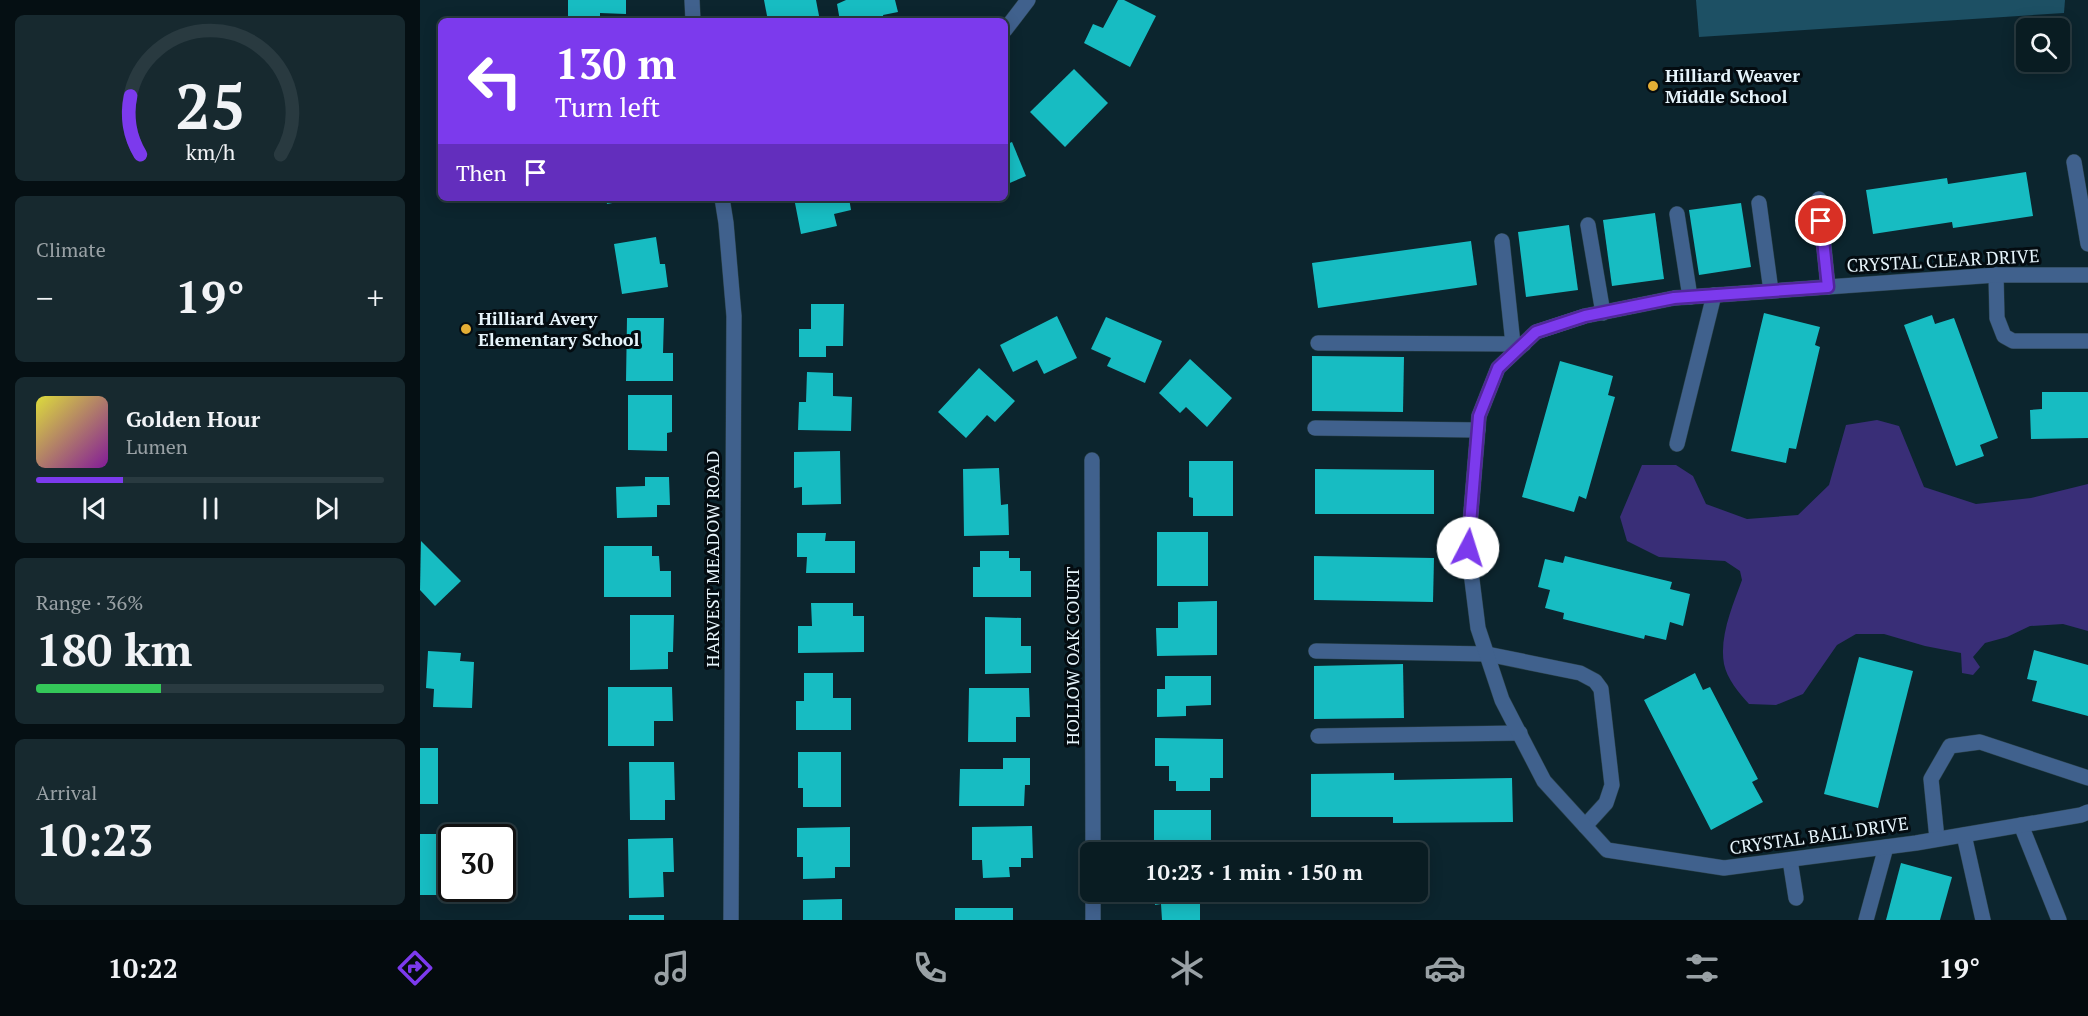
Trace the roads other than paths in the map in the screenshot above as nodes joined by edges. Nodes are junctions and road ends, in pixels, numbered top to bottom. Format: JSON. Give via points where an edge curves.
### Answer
{"nodes":[{"id":1,"x":692,"y":0,"type":"edge"},
{"id":2,"x":1028,"y":0,"type":"edge"},
{"id":3,"x":693,"y":18,"type":"edge"},
{"id":4,"x":1008,"y":26,"type":"edge"},
{"id":5,"x":2074,"y":162,"type":"dead end"},
{"id":6,"x":1819,"y":199,"type":"dead end"},
{"id":7,"x":722,"y":201,"type":"edge"},
{"id":8,"x":1759,"y":203,"type":"dead end"},
{"id":9,"x":1677,"y":214,"type":"dead end"},
{"id":10,"x":1588,"y":225,"type":"dead end"},
{"id":11,"x":1502,"y":241,"type":"dead end"},
{"id":12,"x":2088,"y":244,"type":"edge"},
{"id":13,"x":1996,"y":275,"type":"junction"},
{"id":14,"x":2088,"y":275,"type":"edge"},
{"id":15,"x":1828,"y":287,"type":"junction"},
{"id":16,"x":1771,"y":291,"type":"junction"},
{"id":17,"x":1714,"y":295,"type":"junction"},
{"id":18,"x":1690,"y":297,"type":"junction"},
{"id":19,"x":1603,"y":313,"type":"junction"},
{"id":20,"x":2088,"y":341,"type":"edge"},
{"id":21,"x":1318,"y":343,"type":"dead end"},
{"id":22,"x":1518,"y":344,"type":"junction"},
{"id":23,"x":1315,"y":429,"type":"dead end"},
{"id":24,"x":1478,"y":430,"type":"junction"},
{"id":25,"x":1677,"y":444,"type":"dead end"},
{"id":26,"x":1092,"y":460,"type":"dead end"},
{"id":27,"x":1316,"y":651,"type":"dead end"},
{"id":28,"x":1487,"y":654,"type":"junction"},
{"id":29,"x":1520,"y":733,"type":"junction"},
{"id":30,"x":1318,"y":736,"type":"dead end"},
{"id":31,"x":2088,"y":778,"type":"edge"},
{"id":32,"x":2088,"y":812,"type":"edge"},
{"id":33,"x":2021,"y":825,"type":"junction"},
{"id":34,"x":1585,"y":826,"type":"junction"},
{"id":35,"x":1964,"y":835,"type":"junction"},
{"id":36,"x":1937,"y":839,"type":"junction"},
{"id":37,"x":1093,"y":842,"type":"edge"},
{"id":38,"x":1886,"y":847,"type":"junction"},
{"id":39,"x":1790,"y":860,"type":"junction"},
{"id":40,"x":1796,"y":898,"type":"dead end"},
{"id":41,"x":1093,"y":902,"type":"edge"},
{"id":42,"x":731,"y":920,"type":"edge"},
{"id":43,"x":1093,"y":920,"type":"edge"},
{"id":44,"x":1866,"y":920,"type":"edge"},
{"id":45,"x":1983,"y":920,"type":"edge"},
{"id":46,"x":2059,"y":920,"type":"edge"}],
"edges":[{"from":1,"to":3,"type":"street"},
{"from":2,"to":4,"type":"street"},
{"from":5,"to":12,"type":"street"},
{"from":6,"to":15,"type":"street"},
{"from":7,"to":42,"type":"street","name":"HARVEST MEADOW ROAD","via":[[734,316]]},
{"from":8,"to":16,"type":"street"},
{"from":9,"to":18,"type":"street"},
{"from":10,"to":19,"type":"street"},
{"from":11,"to":22,"type":"street"},
{"from":13,"to":14,"type":"street","name":"CRYSTAL CLEAR DRIVE"},
{"from":13,"to":15,"type":"street","name":"CRYSTAL CLEAR DRIVE"},
{"from":13,"to":20,"type":"street","via":[[1997,318],[2004,336],[2013,341]]},
{"from":15,"to":16,"type":"street","name":"CRYSTAL CLEAR DRIVE"},
{"from":16,"to":17,"type":"street","name":"CRYSTAL CLEAR DRIVE"},
{"from":17,"to":18,"type":"street","name":"CRYSTAL CLEAR DRIVE"},
{"from":17,"to":25,"type":"street"},
{"from":18,"to":19,"type":"street","name":"CRYSTAL CLEAR DRIVE"},
{"from":19,"to":22,"type":"street","name":"CRYSTAL CLEAR DRIVE","via":[[1536,332]]},
{"from":21,"to":22,"type":"street"},
{"from":22,"to":24,"type":"street","name":"CRYSTAL CLEAR DRIVE","via":[[1498,368],[1479,416]]},
{"from":23,"to":24,"type":"street"},
{"from":24,"to":28,"type":"street","name":"CRYSTAL CLEAR DRIVE","via":[[1468,548],[1478,628]]},
{"from":26,"to":37,"type":"street","name":"HOLLOW OAK COURT"},
{"from":27,"to":28,"type":"street"},
{"from":28,"to":29,"type":"street","name":"CRYSTAL BALL DRIVE"},
{"from":28,"to":34,"type":"street","via":[[1580,673],[1601,689],[1612,785],[1606,803]]},
{"from":29,"to":30,"type":"street"},
{"from":29,"to":34,"type":"street","name":"CRYSTAL BALL DRIVE","via":[[1544,781]]},
{"from":31,"to":36,"type":"street","via":[[1980,742],[1950,746],[1931,779]]},
{"from":32,"to":33,"type":"street","name":"CRYSTAL BALL DRIVE"},
{"from":33,"to":35,"type":"street","name":"CRYSTAL BALL DRIVE"},
{"from":33,"to":46,"type":"street"},
{"from":34,"to":39,"type":"street","name":"CRYSTAL BALL DRIVE","via":[[1607,850],[1724,868]]},
{"from":35,"to":36,"type":"street","name":"CRYSTAL BALL DRIVE"},
{"from":35,"to":45,"type":"street"},
{"from":36,"to":38,"type":"street","name":"CRYSTAL BALL DRIVE"},
{"from":38,"to":39,"type":"street","name":"CRYSTAL BALL DRIVE"},
{"from":38,"to":44,"type":"street"},
{"from":39,"to":40,"type":"street"},
{"from":41,"to":43,"type":"street"}]}
